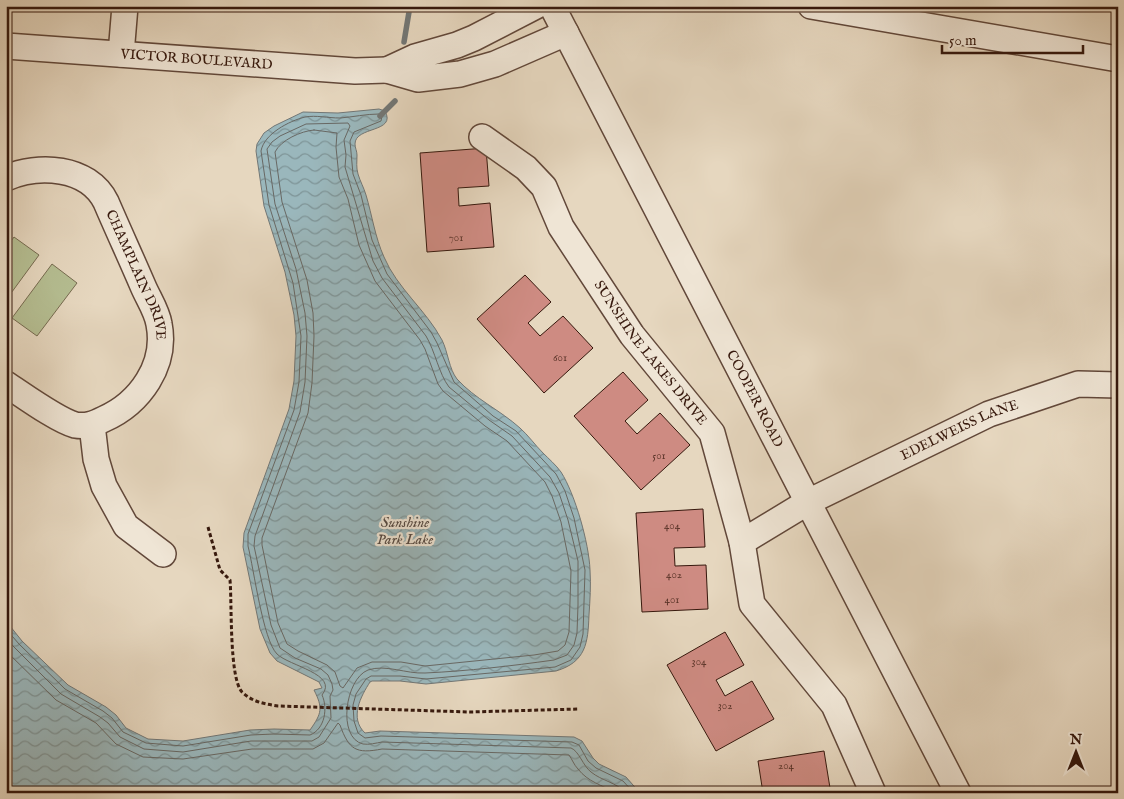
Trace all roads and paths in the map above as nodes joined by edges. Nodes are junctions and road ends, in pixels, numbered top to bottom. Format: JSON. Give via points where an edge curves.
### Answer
{"nodes":[{"id":1,"x":125,"y":6,"type":"edge"},
{"id":2,"x":811,"y":6,"type":"edge"},
{"id":3,"x":552,"y":7,"type":"edge"},
{"id":4,"x":566,"y":33,"type":"junction"},
{"id":5,"x":6,"y":46,"type":"edge"},
{"id":6,"x":121,"y":54,"type":"junction"},
{"id":7,"x":1118,"y":59,"type":"edge"},
{"id":8,"x":387,"y":70,"type":"junction"},
{"id":9,"x":482,"y":137,"type":"dead end"},
{"id":10,"x":6,"y":178,"type":"edge"},
{"id":11,"x":6,"y":384,"type":"edge"},
{"id":12,"x":1118,"y":385,"type":"edge"},
{"id":13,"x":92,"y":425,"type":"junction"},
{"id":14,"x":808,"y":502,"type":"junction"},
{"id":15,"x":208,"y":527,"type":"dead end"},
{"id":16,"x":742,"y":542,"type":"junction"},
{"id":17,"x":163,"y":554,"type":"dead end"},
{"id":18,"x":578,"y":709,"type":"dead end"},
{"id":19,"x":873,"y":793,"type":"edge"},
{"id":20,"x":958,"y":793,"type":"edge"}],
"edges":[{"from":1,"to":6,"type":"street"},
{"from":2,"to":7,"type":"street"},
{"from":3,"to":4,"type":"street","name":"COOPER ROAD"},
{"from":3,"to":8,"type":"street","name":"VICTOR BOULEVARD"},
{"from":4,"to":8,"type":"street","name":"VICTOR BOULEVARD","via":[[495,64],[460,74],[418,79]]},
{"from":4,"to":14,"type":"street","name":"COOPER ROAD"},
{"from":5,"to":6,"type":"street","name":"VICTOR BOULEVARD"},
{"from":6,"to":8,"type":"street","name":"VICTOR BOULEVARD"},
{"from":9,"to":16,"type":"street","name":"SUNSHINE LAKES DRIVE","via":[[526,168],[544,187],[561,227],[632,335],[712,433]]},
{"from":10,"to":13,"type":"street","name":"CHAMPLAIN DRIVE","via":[[20,172],[54,170],[79,176],[100,192],[159,323],[160,345],[153,373],[126,406]]},
{"from":11,"to":13,"type":"street","via":[[64,421]]},
{"from":12,"to":14,"type":"street","name":"EDELWEISS LANE","via":[[1078,384],[989,414]]},
{"from":13,"to":17,"type":"street","via":[[96,459],[104,486],[126,526]]},
{"from":14,"to":16,"type":"street"},
{"from":14,"to":20,"type":"street","name":"COOPER ROAD"},
{"from":15,"to":18,"type":"path","via":[[220,570],[230,580],[238,686],[260,703],[470,712]]},
{"from":16,"to":19,"type":"street","name":"SUNSHINE LAKES DRIVE","via":[[752,604],[834,705]]}]}
